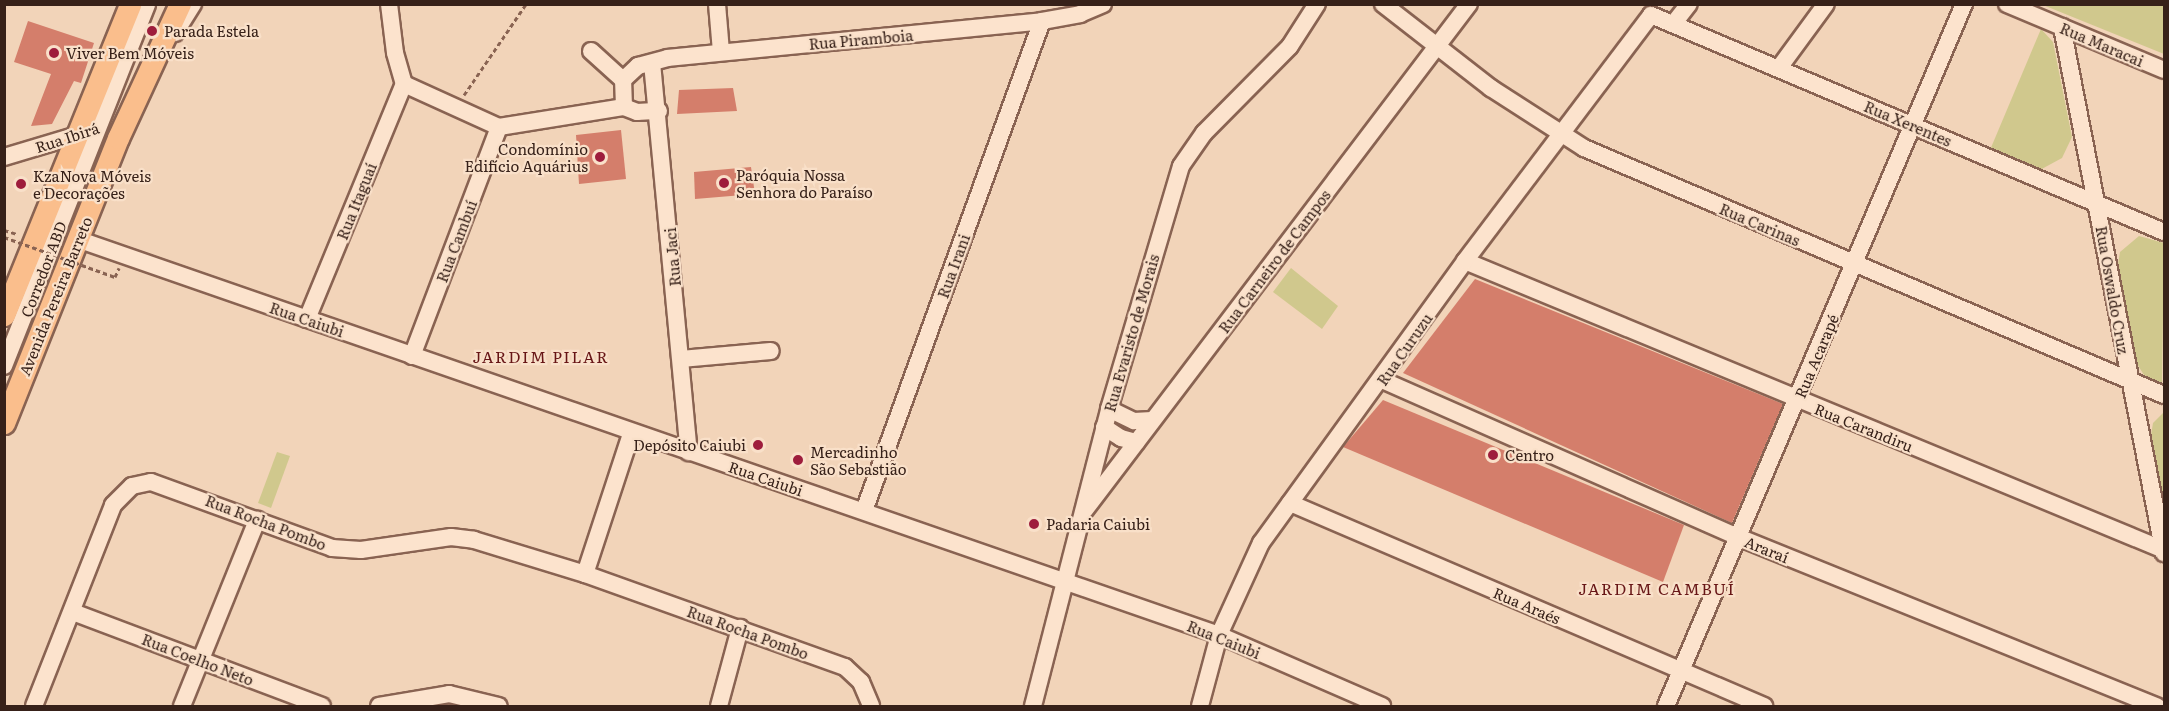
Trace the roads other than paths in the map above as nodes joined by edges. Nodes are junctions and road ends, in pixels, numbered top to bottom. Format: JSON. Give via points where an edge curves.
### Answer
{"nodes":[{"id":1,"x":130,"y":4,"type":"edge"},
{"id":2,"x":147,"y":4,"type":"edge"},
{"id":3,"x":180,"y":4,"type":"edge"},
{"id":4,"x":193,"y":4,"type":"edge"},
{"id":5,"x":389,"y":4,"type":"edge"},
{"id":6,"x":717,"y":4,"type":"edge"},
{"id":7,"x":1103,"y":4,"type":"edge"},
{"id":8,"x":1317,"y":4,"type":"edge"},
{"id":9,"x":1383,"y":4,"type":"edge"},
{"id":10,"x":1469,"y":4,"type":"edge"},
{"id":11,"x":1689,"y":4,"type":"edge"},
{"id":12,"x":1826,"y":4,"type":"edge"},
{"id":13,"x":1964,"y":4,"type":"edge"},
{"id":14,"x":2007,"y":4,"type":"edge"},
{"id":15,"x":1651,"y":15,"type":"joint"},
{"id":16,"x":1042,"y":21,"type":"junction"},
{"id":17,"x":1674,"y":23,"type":"junction"},
{"id":18,"x":2062,"y":27,"type":"junction"},
{"id":19,"x":1438,"y":47,"type":"junction"},
{"id":20,"x":591,"y":51,"type":"dead end"},
{"id":21,"x":722,"y":52,"type":"junction"},
{"id":22,"x":156,"y":61,"type":"junction"},
{"id":23,"x":652,"y":63,"type":"junction"},
{"id":24,"x":1779,"y":68,"type":"junction"},
{"id":25,"x":2164,"y":70,"type":"edge"},
{"id":26,"x":624,"y":81,"type":"junction"},
{"id":27,"x":404,"y":84,"type":"junction"},
{"id":28,"x":624,"y":107,"type":"junction"},
{"id":29,"x":659,"y":111,"type":"junction"},
{"id":30,"x":129,"y":114,"type":"junction"},
{"id":31,"x":1915,"y":126,"type":"junction"},
{"id":32,"x":499,"y":127,"type":"junction"},
{"id":33,"x":98,"y":128,"type":"junction"},
{"id":34,"x":1561,"y":133,"type":"junction"},
{"id":35,"x":77,"y":136,"type":"junction"},
{"id":36,"x":4,"y":157,"type":"edge"},
{"id":37,"x":2098,"y":204,"type":"junction"},
{"id":38,"x":2164,"y":232,"type":"edge"},
{"id":39,"x":77,"y":239,"type":"junction"},
{"id":40,"x":1465,"y":261,"type":"junction"},
{"id":41,"x":1855,"y":265,"type":"junction"},
{"id":42,"x":4,"y":315,"type":"edge"},
{"id":43,"x":307,"y":319,"type":"junction"},
{"id":44,"x":771,"y":351,"type":"dead end"},
{"id":45,"x":412,"y":356,"type":"junction"},
{"id":46,"x":681,"y":359,"type":"junction"},
{"id":47,"x":4,"y":366,"type":"edge"},
{"id":48,"x":1382,"y":380,"type":"junction"},
{"id":49,"x":2128,"y":380,"type":"junction"},
{"id":50,"x":2164,"y":395,"type":"edge"},
{"id":51,"x":1797,"y":400,"type":"junction"},
{"id":52,"x":1109,"y":409,"type":"junction"},
{"id":53,"x":1152,"y":420,"type":"junction"},
{"id":54,"x":4,"y":423,"type":"edge"},
{"id":55,"x":1104,"y":427,"type":"junction"},
{"id":56,"x":631,"y":434,"type":"junction"},
{"id":57,"x":1136,"y":442,"type":"junction"},
{"id":58,"x":689,"y":452,"type":"junction"},
{"id":59,"x":1290,"y":503,"type":"junction"},
{"id":60,"x":864,"y":511,"type":"junction"},
{"id":61,"x":1079,"y":518,"type":"junction"},
{"id":62,"x":257,"y":520,"type":"junction"},
{"id":63,"x":1738,"y":537,"type":"junction"},
{"id":64,"x":2164,"y":551,"type":"edge"},
{"id":65,"x":585,"y":574,"type":"junction"},
{"id":66,"x":1063,"y":580,"type":"junction"},
{"id":67,"x":73,"y":612,"type":"junction"},
{"id":68,"x":740,"y":628,"type":"junction"},
{"id":69,"x":1219,"y":635,"type":"junction"},
{"id":70,"x":200,"y":660,"type":"junction"},
{"id":71,"x":1681,"y":671,"type":"junction"},
{"id":72,"x":34,"y":706,"type":"edge"},
{"id":73,"x":182,"y":706,"type":"edge"},
{"id":74,"x":322,"y":706,"type":"edge"},
{"id":75,"x":379,"y":706,"type":"edge"},
{"id":76,"x":499,"y":706,"type":"edge"},
{"id":77,"x":719,"y":706,"type":"edge"},
{"id":78,"x":872,"y":706,"type":"edge"},
{"id":79,"x":1033,"y":706,"type":"edge"},
{"id":80,"x":1200,"y":706,"type":"edge"},
{"id":81,"x":1382,"y":706,"type":"edge"},
{"id":82,"x":1666,"y":706,"type":"edge"},
{"id":83,"x":1764,"y":706,"type":"edge"},
{"id":84,"x":2157,"y":706,"type":"edge"}],
"edges":[{"from":1,"to":35,"type":"main road"},
{"from":2,"to":33,"type":"street","name":"Corredor ABD"},
{"from":3,"to":22,"type":"main road","name":"Avenida Pereira Barreto"},
{"from":4,"to":22,"type":"street"},
{"from":5,"to":27,"type":"street","via":[[395,53]]},
{"from":6,"to":21,"type":"street"},
{"from":7,"to":16,"type":"street","name":"Rua Piramboia","via":[[1080,14]]},
{"from":8,"to":52,"type":"street","name":"Rua Evaristo de Morais","via":[[1278,61],[1204,133],[1181,166]]},
{"from":9,"to":19,"type":"street","name":"Rua Carinas"},
{"from":10,"to":19,"type":"street","name":"Rua Carneiro de Campos"},
{"from":11,"to":17,"type":"street"},
{"from":12,"to":24,"type":"street"},
{"from":13,"to":31,"type":"street","name":"Rua Acarapé"},
{"from":14,"to":18,"type":"street","name":"Rua Maracai"},
{"from":15,"to":17,"type":"street","name":"Rua Xerentes"},
{"from":15,"to":34,"type":"street","name":"Rua Curuzu"},
{"from":16,"to":21,"type":"street","name":"Rua Piramboia"},
{"from":16,"to":60,"type":"street","name":"Rua Irani"},
{"from":17,"to":24,"type":"street","name":"Rua Xerentes"},
{"from":18,"to":25,"type":"street","name":"Rua Maracai"},
{"from":18,"to":37,"type":"street","name":"Rua Oswaldo Cruz"},
{"from":19,"to":34,"type":"street","name":"Rua Carinas","via":[[1491,88]]},
{"from":19,"to":53,"type":"street","name":"Rua Carneiro de Campos"},
{"from":20,"to":26,"type":"street"},
{"from":21,"to":23,"type":"street","name":"Rua Piramboia"},
{"from":22,"to":30,"type":"main road","name":"Avenida Pereira Barreto"},
{"from":23,"to":26,"type":"street","name":"Rua Piramboia","via":[[638,66]]},
{"from":23,"to":29,"type":"street","name":"Rua Jaci"},
{"from":24,"to":31,"type":"street","name":"Rua Xerentes"},
{"from":26,"to":28,"type":"street"},
{"from":27,"to":32,"type":"street"},
{"from":27,"to":43,"type":"street","name":"Rua Itaguaí"},
{"from":28,"to":29,"type":"street","via":[[637,112]]},
{"from":28,"to":32,"type":"street"},
{"from":29,"to":46,"type":"street","name":"Rua Jaci"},
{"from":30,"to":33,"type":"street","name":"Rua Ibirá"},
{"from":30,"to":39,"type":"main road","name":"Avenida Pereira Barreto"},
{"from":31,"to":37,"type":"street","name":"Rua Xerentes"},
{"from":31,"to":41,"type":"street","name":"Rua Acarapé"},
{"from":32,"to":45,"type":"street","name":"Rua Cambuí"},
{"from":33,"to":35,"type":"street","name":"Rua Ibirá"},
{"from":33,"to":47,"type":"street","name":"Corredor ABD"},
{"from":34,"to":40,"type":"street","name":"Rua Curuzu"},
{"from":34,"to":41,"type":"street","name":"Rua Carinas","via":[[1584,148]]},
{"from":35,"to":36,"type":"street","name":"Rua Ibirá"},
{"from":35,"to":42,"type":"main road"},
{"from":37,"to":38,"type":"street","name":"Rua Xerentes"},
{"from":37,"to":49,"type":"street","name":"Rua Oswaldo Cruz"},
{"from":39,"to":43,"type":"street","name":"Rua Caiubi"},
{"from":39,"to":54,"type":"main road","name":"Avenida Pereira Barreto"},
{"from":40,"to":48,"type":"street","name":"Rua Curuzu"},
{"from":40,"to":51,"type":"street","name":"Rua Carandiru"},
{"from":41,"to":49,"type":"street","name":"Rua Carinas"},
{"from":41,"to":51,"type":"street","name":"Rua Acarapé"},
{"from":43,"to":45,"type":"street","name":"Rua Caiubi"},
{"from":44,"to":46,"type":"street"},
{"from":45,"to":56,"type":"street","name":"Rua Caiubi"},
{"from":46,"to":58,"type":"street","name":"Rua Jaci"},
{"from":48,"to":59,"type":"street","name":"Rua Curuzu"},
{"from":48,"to":63,"type":"street","name":"Araraí"},
{"from":49,"to":50,"type":"street","name":"Rua Carinas"},
{"from":49,"to":64,"type":"street","name":"Rua Oswaldo Cruz"},
{"from":51,"to":63,"type":"street","name":"Rua Acarapé"},
{"from":51,"to":64,"type":"street","name":"Rua Carandiru"},
{"from":52,"to":53,"type":"street","via":[[1134,421]]},
{"from":52,"to":55,"type":"street","name":"Rua Evaristo de Morais"},
{"from":53,"to":57,"type":"street","name":"Rua Carneiro de Campos"},
{"from":55,"to":57,"type":"street"},
{"from":55,"to":61,"type":"street","name":"Rua Evaristo de Morais"},
{"from":56,"to":58,"type":"street","name":"Rua Caiubi"},
{"from":56,"to":65,"type":"street"},
{"from":57,"to":61,"type":"street","name":"Rua Carneiro de Campos"},
{"from":58,"to":60,"type":"street","name":"Rua Caiubi"},
{"from":59,"to":69,"type":"street","name":"Rua Curuzu","via":[[1261,543]]},
{"from":59,"to":71,"type":"street","name":"Rua Araés"},
{"from":60,"to":66,"type":"street","name":"Rua Caiubi"},
{"from":61,"to":66,"type":"street","name":"Rua Evaristo de Morais"},
{"from":62,"to":65,"type":"street","name":"Rua Rocha Pombo","via":[[332,548],[360,550],[451,537],[474,540]]},
{"from":62,"to":67,"type":"street","name":"Rua Rocha Pombo","via":[[170,486],[151,482],[132,486],[113,505]]},
{"from":62,"to":70,"type":"street"},
{"from":63,"to":71,"type":"street","name":"Rua Acarapé"},
{"from":63,"to":84,"type":"street","name":"Araraí"},
{"from":65,"to":68,"type":"street","name":"Rua Rocha Pombo"},
{"from":66,"to":69,"type":"street","name":"Rua Caiubi"},
{"from":66,"to":79,"type":"street","name":"Rua Evaristo de Morais"},
{"from":67,"to":70,"type":"street","name":"Rua Coelho Neto"},
{"from":67,"to":72,"type":"street","name":"Rua Rocha Pombo"},
{"from":68,"to":77,"type":"street"},
{"from":68,"to":78,"type":"street","name":"Rua Rocha Pombo","via":[[844,667],[866,689]]},
{"from":69,"to":80,"type":"street","name":"Rua Curuzu"},
{"from":69,"to":81,"type":"street","name":"Rua Caiubi"},
{"from":70,"to":73,"type":"street"},
{"from":70,"to":74,"type":"street","name":"Rua Coelho Neto"},
{"from":71,"to":82,"type":"street","name":"Rua Acarapé"},
{"from":71,"to":83,"type":"street","name":"Rua Araés"},
{"from":75,"to":76,"type":"street","via":[[449,694]]}]}
